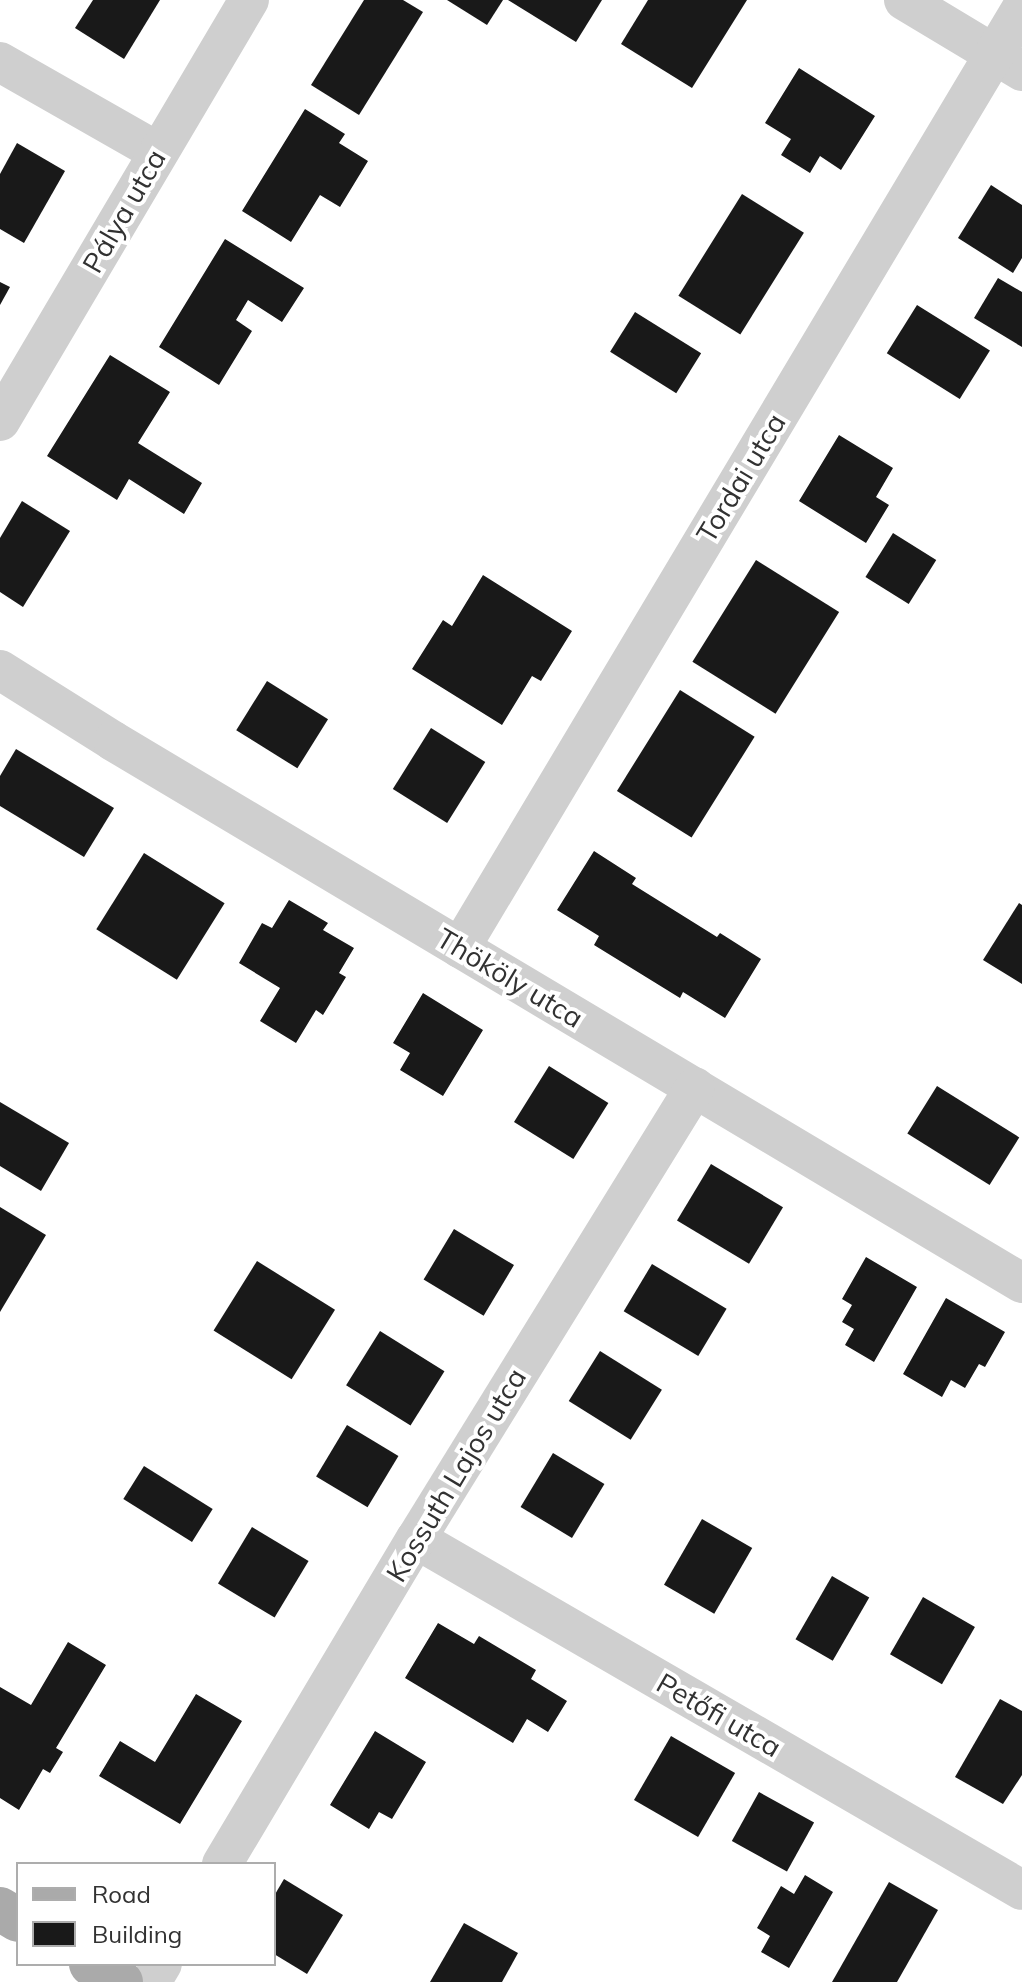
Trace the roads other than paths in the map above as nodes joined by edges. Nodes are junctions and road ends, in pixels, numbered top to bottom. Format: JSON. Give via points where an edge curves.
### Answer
{"nodes":[{"id":1,"x":249,"y":0,"type":"edge"},
{"id":2,"x":904,"y":0,"type":"edge"},
{"id":3,"x":1022,"y":8,"type":"edge"},
{"id":4,"x":0,"y":62,"type":"edge"},
{"id":5,"x":1008,"y":63,"type":"edge"},
{"id":6,"x":158,"y":152,"type":"junction"},
{"id":7,"x":0,"y":421,"type":"edge"},
{"id":8,"x":0,"y":670,"type":"edge"},
{"id":9,"x":460,"y":948,"type":"junction"},
{"id":10,"x":695,"y":1087,"type":"junction"},
{"id":11,"x":1022,"y":1282,"type":"edge"},
{"id":12,"x":416,"y":1539,"type":"junction"},
{"id":13,"x":223,"y":1862,"type":"edge"},
{"id":14,"x":1022,"y":1890,"type":"edge"},
{"id":15,"x":94,"y":1966,"type":"edge"},
{"id":16,"x":121,"y":1982,"type":"edge"}],
"edges":[{"from":1,"to":6,"type":"street","name":"Pálya utca"},
{"from":2,"to":5,"type":"street"},
{"from":3,"to":5,"type":"street","name":"Tordai utca"},
{"from":4,"to":6,"type":"street"},
{"from":5,"to":9,"type":"street","name":"Tordai utca"},
{"from":6,"to":7,"type":"street","name":"Pálya utca"},
{"from":8,"to":9,"type":"street","name":"Thököly utca"},
{"from":9,"to":10,"type":"street","name":"Thököly utca"},
{"from":10,"to":11,"type":"street","name":"Thököly utca"},
{"from":10,"to":12,"type":"street","name":"Kossuth Lajos utca"},
{"from":12,"to":13,"type":"street","name":"Kossuth Lajos utca"},
{"from":12,"to":14,"type":"street","name":"Petőfi utca"},
{"from":15,"to":16,"type":"main road"}]}
